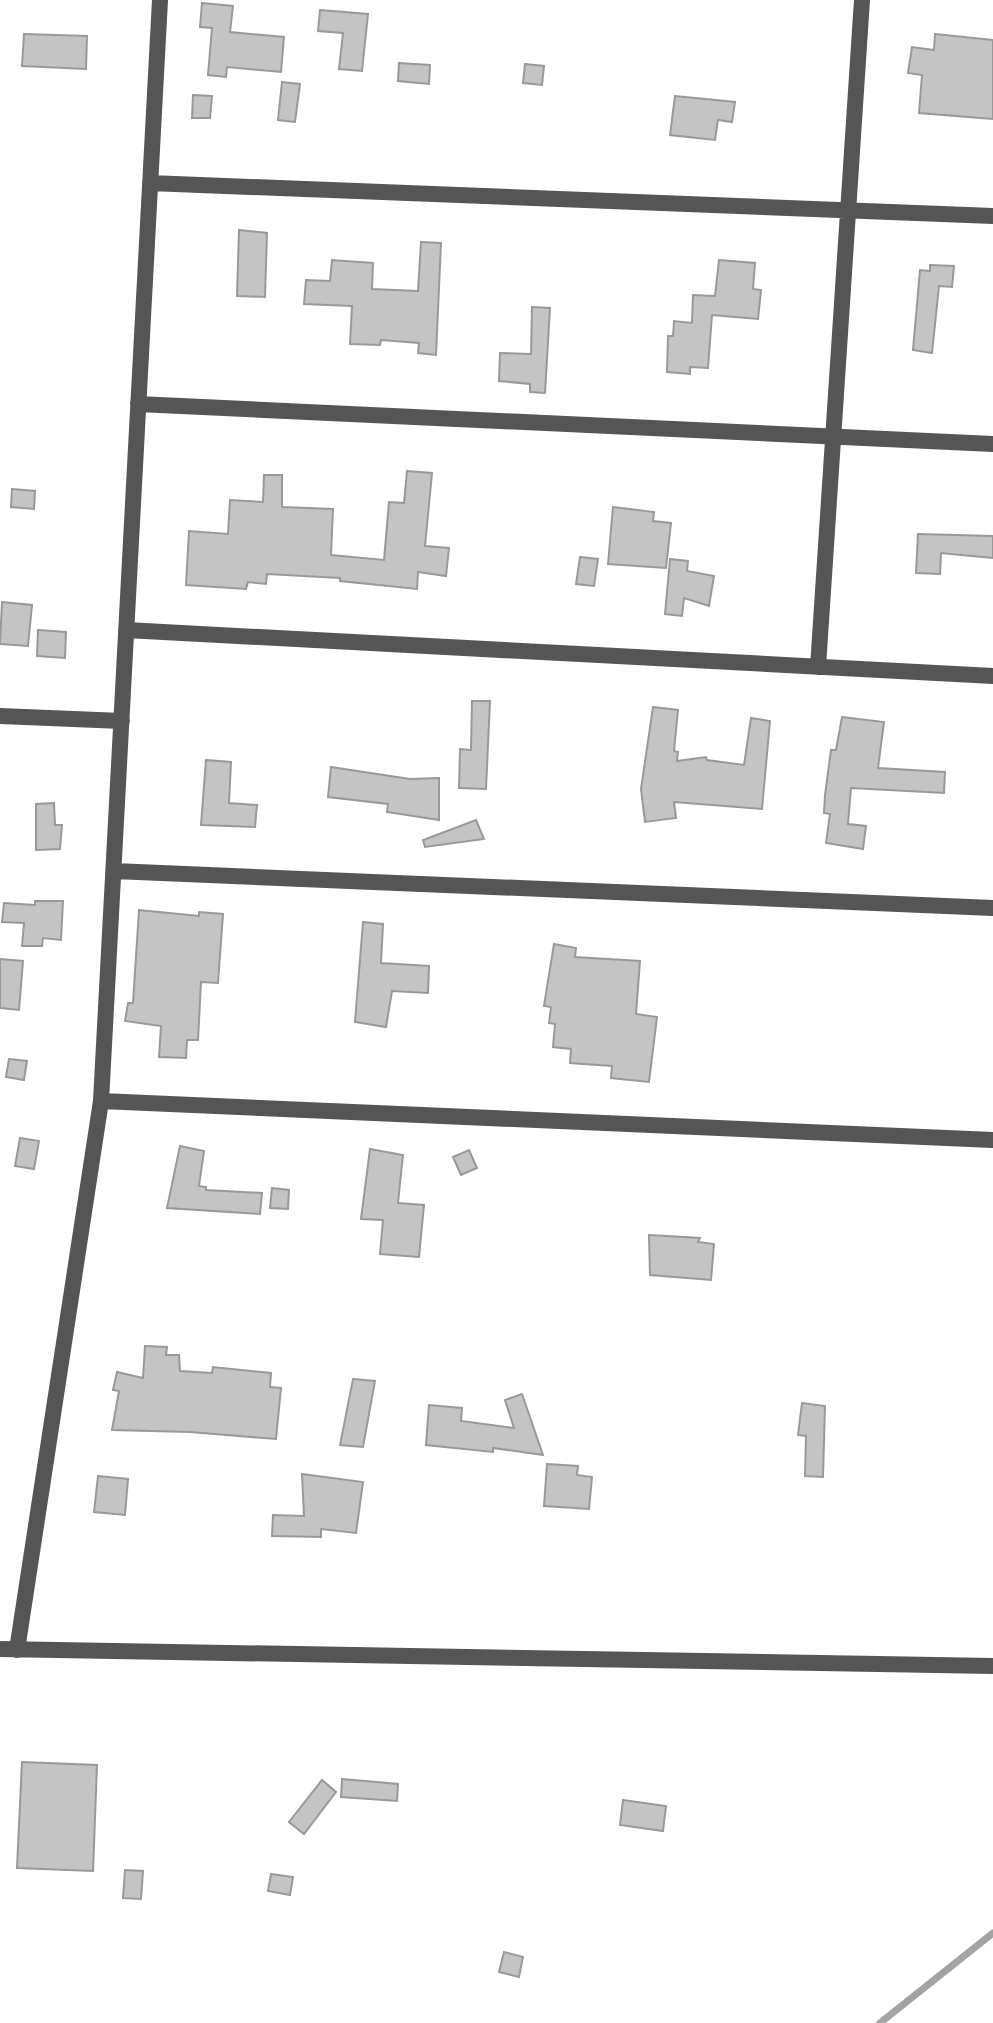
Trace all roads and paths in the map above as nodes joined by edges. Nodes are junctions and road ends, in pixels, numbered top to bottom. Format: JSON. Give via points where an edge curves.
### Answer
{"nodes":[{"id":1,"x":160,"y":0,"type":"edge"},
{"id":2,"x":862,"y":0,"type":"edge"},
{"id":3,"x":150,"y":183,"type":"junction"},
{"id":4,"x":851,"y":210,"type":"junction"},
{"id":5,"x":993,"y":216,"type":"edge"},
{"id":6,"x":138,"y":404,"type":"junction"},
{"id":7,"x":832,"y":436,"type":"junction"},
{"id":8,"x":993,"y":444,"type":"edge"},
{"id":9,"x":126,"y":630,"type":"junction"},
{"id":10,"x":818,"y":667,"type":"junction"},
{"id":11,"x":993,"y":676,"type":"edge"},
{"id":12,"x":0,"y":716,"type":"edge"},
{"id":13,"x":122,"y":721,"type":"junction"},
{"id":14,"x":114,"y":871,"type":"junction"},
{"id":15,"x":993,"y":908,"type":"edge"},
{"id":16,"x":101,"y":1101,"type":"junction"},
{"id":17,"x":993,"y":1140,"type":"edge"},
{"id":18,"x":9,"y":1649,"type":"edge"},
{"id":19,"x":993,"y":1666,"type":"edge"}],
"edges":[{"from":1,"to":3,"type":"street"},
{"from":2,"to":4,"type":"street"},
{"from":3,"to":4,"type":"street"},
{"from":3,"to":6,"type":"street"},
{"from":4,"to":5,"type":"street"},
{"from":4,"to":7,"type":"street"},
{"from":6,"to":7,"type":"street"},
{"from":6,"to":9,"type":"street"},
{"from":7,"to":8,"type":"street"},
{"from":7,"to":10,"type":"street"},
{"from":9,"to":10,"type":"street"},
{"from":9,"to":13,"type":"street"},
{"from":10,"to":11,"type":"street"},
{"from":12,"to":13,"type":"street"},
{"from":13,"to":14,"type":"street"},
{"from":14,"to":15,"type":"street"},
{"from":14,"to":16,"type":"street"},
{"from":16,"to":17,"type":"street"},
{"from":16,"to":18,"type":"street"},
{"from":18,"to":19,"type":"street"}]}
